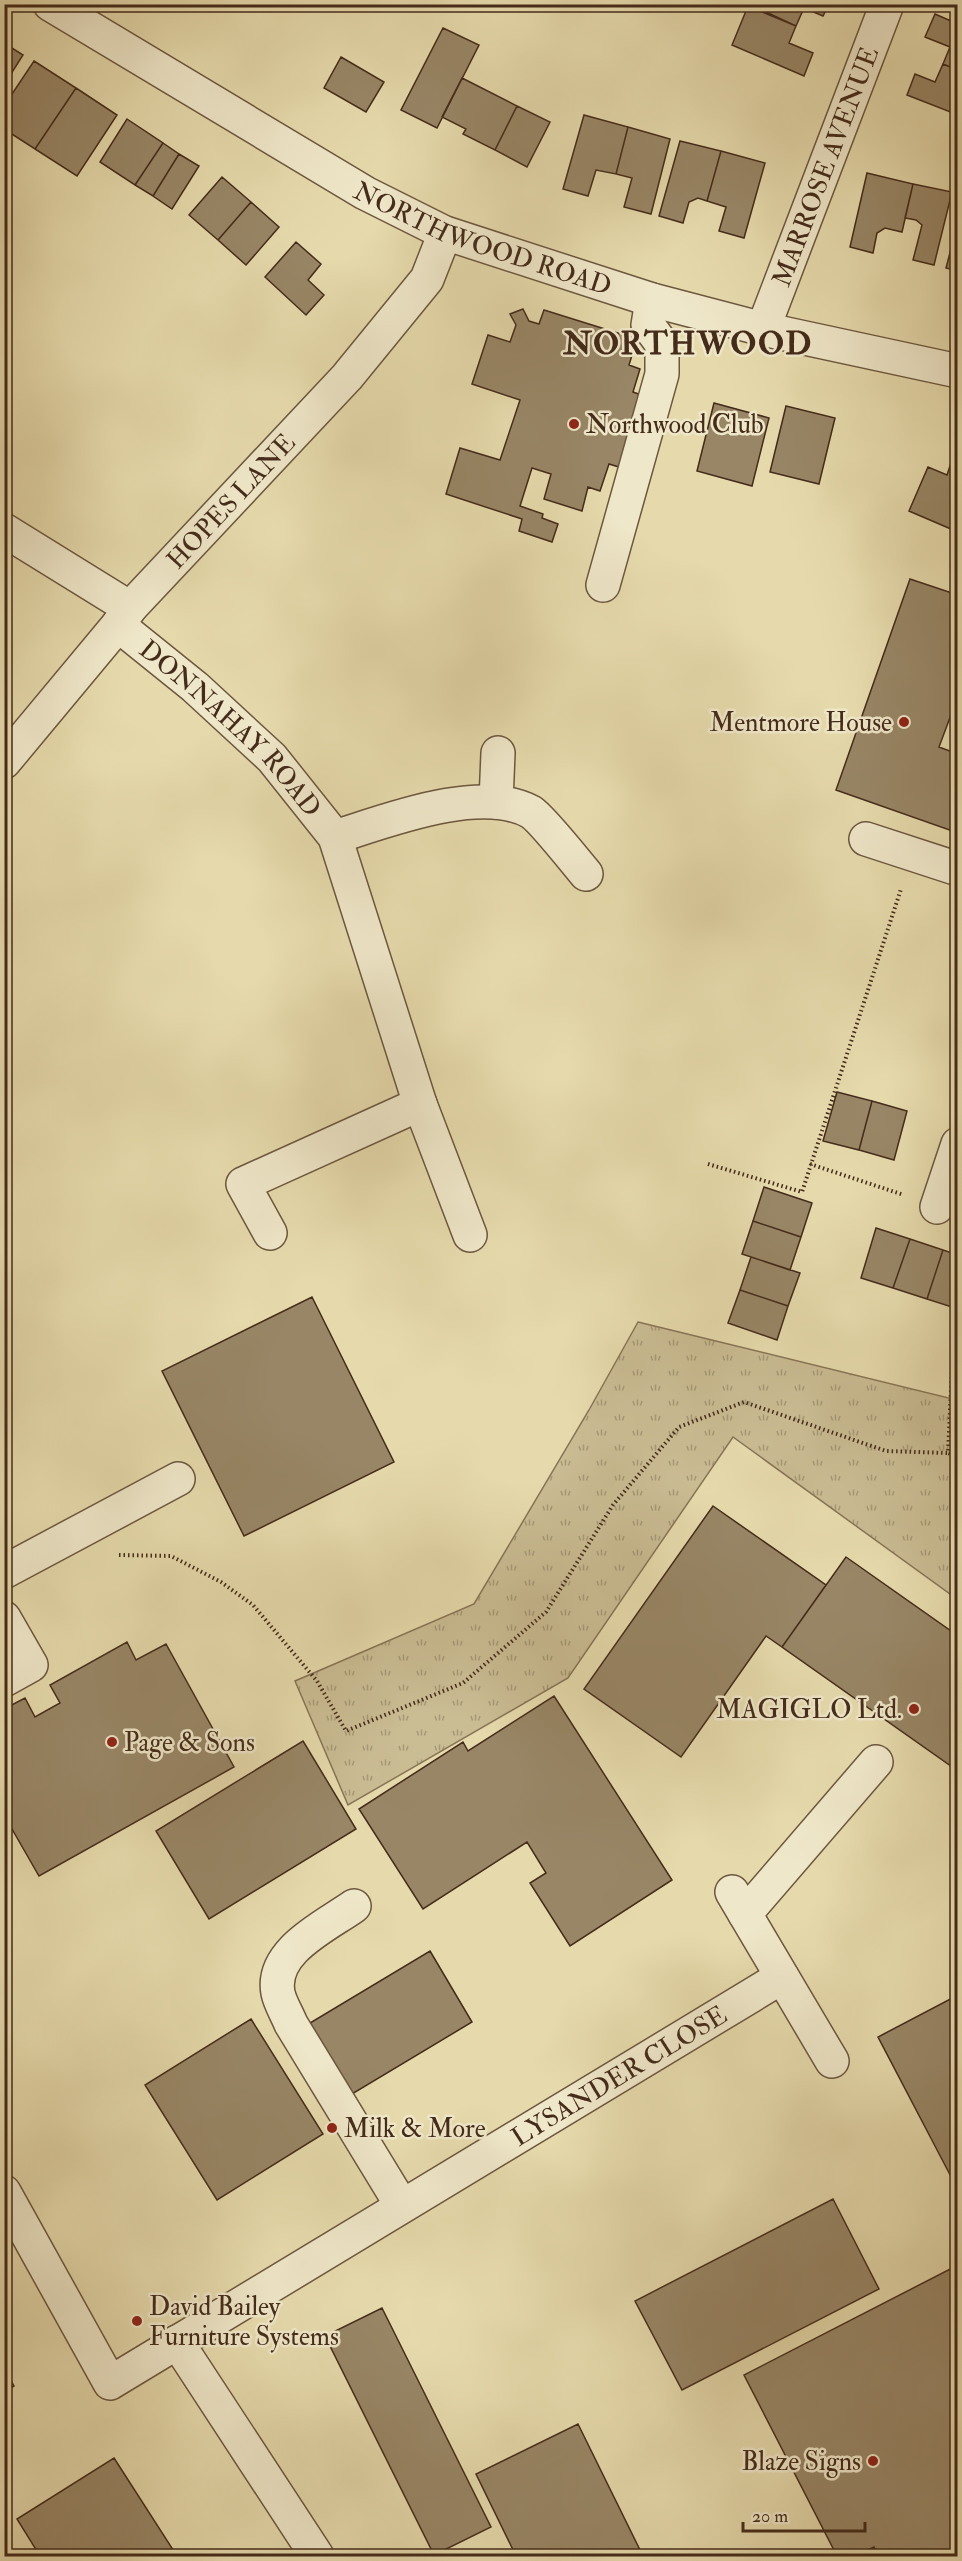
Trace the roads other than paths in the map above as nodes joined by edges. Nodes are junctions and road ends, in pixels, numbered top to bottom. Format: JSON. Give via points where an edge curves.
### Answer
{"nodes":[{"id":1,"x":50,"y":4,"type":"edge"},
{"id":2,"x":887,"y":4,"type":"edge"},
{"id":3,"x":446,"y":233,"type":"junction"},
{"id":4,"x":652,"y":300,"type":"junction"},
{"id":5,"x":763,"y":329,"type":"junction"},
{"id":6,"x":957,"y":371,"type":"edge"},
{"id":7,"x":4,"y":530,"type":"edge"},
{"id":8,"x":603,"y":585,"type":"dead end"},
{"id":9,"x":124,"y":617,"type":"junction"},
{"id":10,"x":498,"y":753,"type":"dead end"},
{"id":11,"x":4,"y":762,"type":"edge"},
{"id":12,"x":495,"y":802,"type":"junction"},
{"id":13,"x":335,"y":837,"type":"junction"},
{"id":14,"x":866,"y":839,"type":"dead end"},
{"id":15,"x":957,"y":869,"type":"edge"},
{"id":16,"x":586,"y":874,"type":"dead end"},
{"id":17,"x":420,"y":1104,"type":"junction"},
{"id":18,"x":957,"y":1144,"type":"edge"},
{"id":19,"x":937,"y":1207,"type":"road end"},
{"id":20,"x":270,"y":1233,"type":"dead end"},
{"id":21,"x":470,"y":1235,"type":"dead end"},
{"id":22,"x":178,"y":1479,"type":"dead end"},
{"id":23,"x":4,"y":1572,"type":"edge"},
{"id":24,"x":4,"y":1618,"type":"edge"},
{"id":25,"x":4,"y":1680,"type":"edge"},
{"id":26,"x":876,"y":1762,"type":"dead end"},
{"id":27,"x":354,"y":1906,"type":"dead end"},
{"id":28,"x":782,"y":1977,"type":"junction"},
{"id":29,"x":832,"y":2061,"type":"dead end"},
{"id":30,"x":4,"y":2192,"type":"edge"},
{"id":31,"x":402,"y":2206,"type":"junction"},
{"id":32,"x":177,"y":2342,"type":"junction"},
{"id":33,"x":317,"y":2556,"type":"edge"}],
"edges":[{"from":1,"to":3,"type":"street","name":"NORTHWOOD ROAD","via":[[365,193]]},
{"from":2,"to":5,"type":"street","name":"MARROSE AVENUE"},
{"from":3,"to":4,"type":"street","name":"NORTHWOOD ROAD"},
{"from":3,"to":9,"type":"street","name":"HOPES LANE","via":[[427,279],[346,377]]},
{"from":4,"to":5,"type":"street","name":"NORTHWOOD ROAD"},
{"from":4,"to":8,"type":"street","via":[[648,325],[662,344],[662,374]]},
{"from":5,"to":6,"type":"street","name":"NORTHWOOD ROAD"},
{"from":7,"to":9,"type":"street","name":"DONNAHAY ROAD"},
{"from":9,"to":11,"type":"street","name":"HOPES LANE"},
{"from":9,"to":13,"type":"street","name":"DONNAHAY ROAD","via":[[272,758]]},
{"from":10,"to":12,"type":"street"},
{"from":12,"to":13,"type":"street","name":"DONNAHAY ROAD","via":[[430,808]]},
{"from":12,"to":16,"type":"street","name":"DONNAHAY ROAD","via":[[532,813]]},
{"from":13,"to":17,"type":"street","name":"DONNAHAY ROAD"},
{"from":14,"to":15,"type":"street"},
{"from":17,"to":20,"type":"street","via":[[243,1184]]},
{"from":17,"to":21,"type":"street","name":"DONNAHAY ROAD"},
{"from":18,"to":19,"type":"street"},
{"from":22,"to":23,"type":"street"},
{"from":24,"to":25,"type":"street","via":[[32,1665]]},
{"from":26,"to":28,"type":"street","via":[[738,1903]]},
{"from":27,"to":31,"type":"street","via":[[290,1952],[278,1972],[278,1994],[291,2024]]},
{"from":28,"to":29,"type":"street"},
{"from":28,"to":31,"type":"street","name":"LYSANDER CLOSE"},
{"from":30,"to":32,"type":"street","name":"LYSANDER CLOSE","via":[[110,2383]]},
{"from":31,"to":32,"type":"street","name":"LYSANDER CLOSE"},
{"from":32,"to":33,"type":"street"}]}
